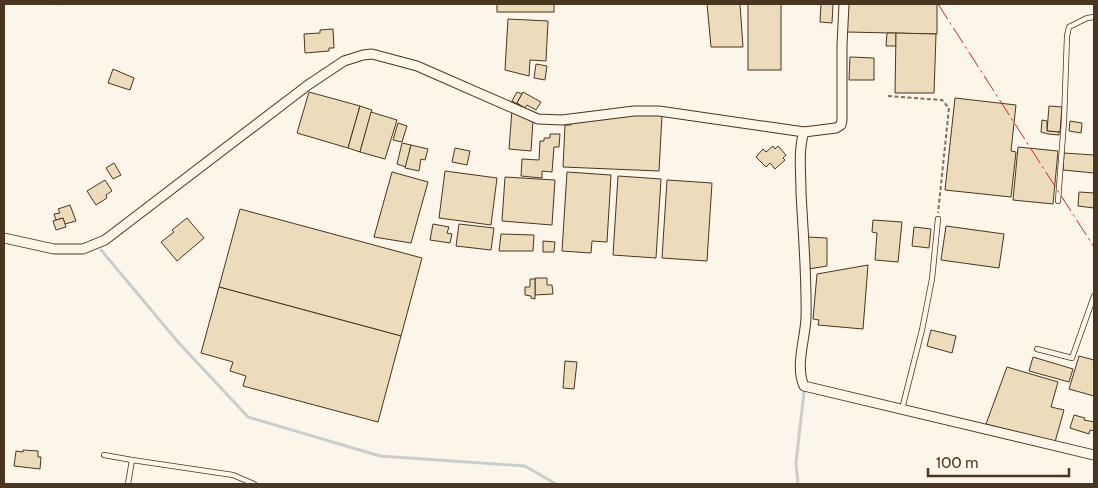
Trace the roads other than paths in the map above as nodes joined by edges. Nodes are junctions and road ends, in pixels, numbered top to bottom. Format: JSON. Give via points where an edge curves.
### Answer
{"nodes":[{"id":1,"x":844,"y":4,"type":"edge"},
{"id":2,"x":1094,"y":17,"type":"edge"},
{"id":3,"x":804,"y":132,"type":"junction"},
{"id":4,"x":1058,"y":201,"type":"dead end"},
{"id":5,"x":938,"y":219,"type":"road end"},
{"id":6,"x":4,"y":238,"type":"edge"},
{"id":7,"x":1094,"y":296,"type":"edge"},
{"id":8,"x":1037,"y":349,"type":"dead end"},
{"id":9,"x":902,"y":410,"type":"junction"},
{"id":10,"x":104,"y":455,"type":"dead end"},
{"id":11,"x":1094,"y":455,"type":"edge"},
{"id":12,"x":132,"y":460,"type":"junction"},
{"id":13,"x":128,"y":484,"type":"edge"},
{"id":14,"x":254,"y":484,"type":"edge"}],
"edges":[{"from":1,"to":3,"type":"street","via":[[842,120],[836,128]]},
{"from":2,"to":4,"type":"lane","via":[[1070,27],[1067,36]]},
{"from":3,"to":6,"type":"street","via":[[659,111],[562,120],[538,119],[416,66],[372,54],[363,55],[344,60],[308,85],[105,240],[83,249],[54,249]]},
{"from":3,"to":9,"type":"street","via":[[801,173],[806,323],[801,380],[804,386]]},
{"from":5,"to":9,"type":"lane","via":[[922,330]]},
{"from":7,"to":8,"type":"lane","via":[[1072,358]]},
{"from":9,"to":11,"type":"street"},
{"from":10,"to":12,"type":"lane"},
{"from":12,"to":13,"type":"lane"},
{"from":12,"to":14,"type":"lane","via":[[233,475]]}]}
